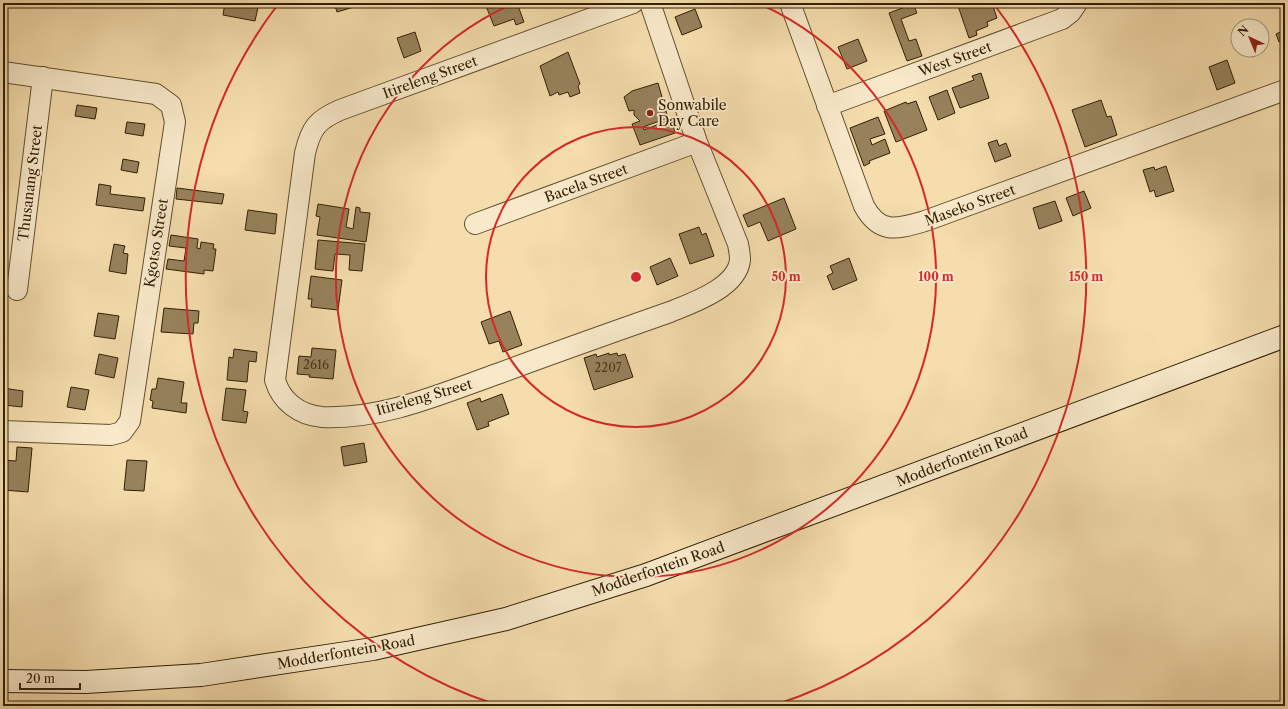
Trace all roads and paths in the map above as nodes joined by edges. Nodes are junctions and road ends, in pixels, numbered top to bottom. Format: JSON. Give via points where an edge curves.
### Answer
{"nodes":[{"id":1,"x":633,"y":3,"type":"edge"},
{"id":2,"x":650,"y":3,"type":"edge"},
{"id":3,"x":790,"y":3,"type":"edge"},
{"id":4,"x":1077,"y":3,"type":"edge"},
{"id":5,"x":3,"y":72,"type":"edge"},
{"id":6,"x":43,"y":77,"type":"junction"},
{"id":7,"x":1285,"y":90,"type":"edge"},
{"id":8,"x":827,"y":106,"type":"junction"},
{"id":9,"x":697,"y":142,"type":"junction"},
{"id":10,"x":475,"y":224,"type":"dead end"},
{"id":11,"x":16,"y":290,"type":"dead end"},
{"id":12,"x":1285,"y":336,"type":"edge"},
{"id":13,"x":3,"y":431,"type":"edge"},
{"id":14,"x":3,"y":681,"type":"edge"}],
"edges":[{"from":1,"to":9,"type":"street","name":"Itireleng Street","via":[[340,110],[325,116],[319,122],[310,134],[305,153],[275,380],[278,389],[296,409],[320,417],[397,408],[670,312],[719,289],[733,276],[740,261],[738,244]]},
{"from":2,"to":9,"type":"street","name":"Itireleng Street"},
{"from":3,"to":8,"type":"street","name":"Maseko Street"},
{"from":4,"to":8,"type":"street","name":"West Street","via":[[1062,19]]},
{"from":5,"to":6,"type":"street","name":"Kgotso Street"},
{"from":6,"to":11,"type":"street","name":"Thusanang Street"},
{"from":6,"to":13,"type":"street","name":"Kgotso Street","via":[[156,94],[171,105],[175,122],[130,421],[122,432],[111,435]]},
{"from":7,"to":8,"type":"street","name":"Maseko Street","via":[[925,221],[896,228],[876,223],[870,217]]},
{"from":9,"to":10,"type":"street","name":"Bacela Street"},
{"from":12,"to":14,"type":"main road","name":"Modderfontein Road","via":[[646,575],[506,619],[373,649],[201,675],[86,682]]}]}
